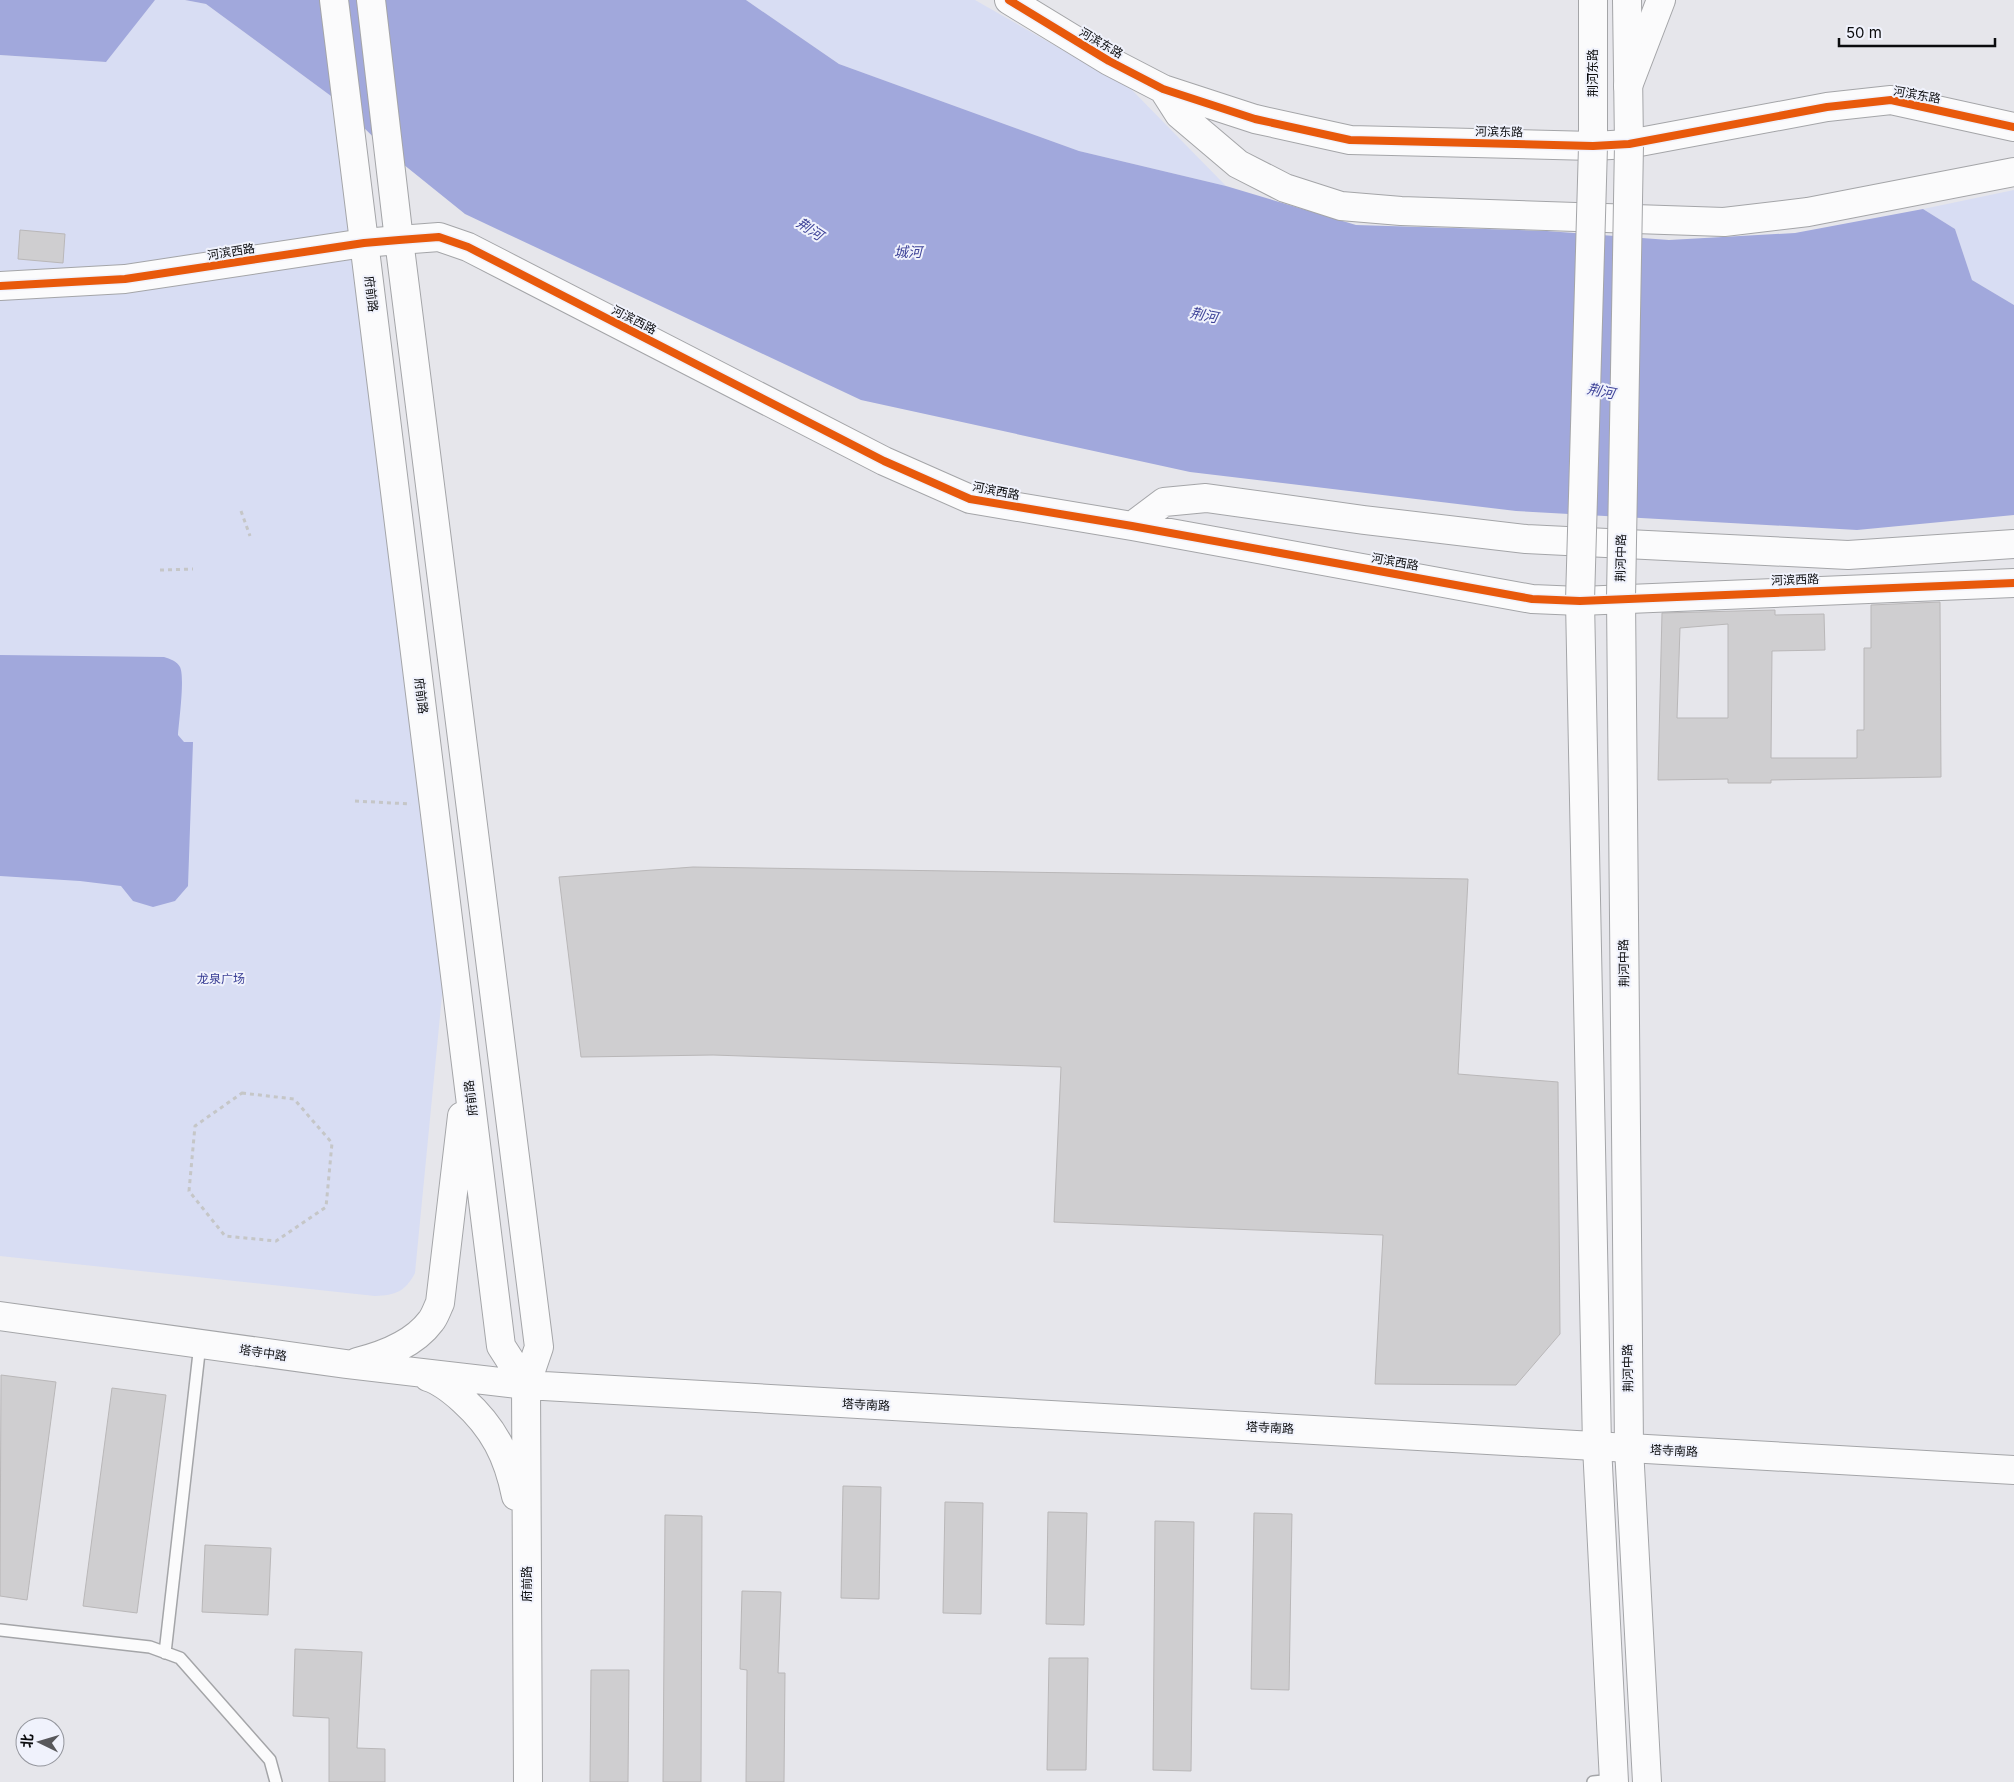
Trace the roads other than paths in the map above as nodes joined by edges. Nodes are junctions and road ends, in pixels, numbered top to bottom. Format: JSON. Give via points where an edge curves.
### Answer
{"nodes":[{"id":1,"x":334,"y":0,"type":"edge"},
{"id":2,"x":371,"y":0,"type":"edge"},
{"id":3,"x":1009,"y":0,"type":"edge"},
{"id":4,"x":1593,"y":0,"type":"edge"},
{"id":5,"x":1627,"y":0,"type":"edge"},
{"id":6,"x":1661,"y":0,"type":"edge"},
{"id":7,"x":1163,"y":89,"type":"junction"},
{"id":8,"x":1627,"y":90,"type":"junction"},
{"id":9,"x":2014,"y":127,"type":"edge"},
{"id":10,"x":1629,"y":144,"type":"junction"},
{"id":11,"x":1593,"y":146,"type":"junction"},
{"id":12,"x":2014,"y":172,"type":"edge"},
{"id":13,"x":399,"y":240,"type":"junction"},
{"id":14,"x":364,"y":243,"type":"junction"},
{"id":15,"x":0,"y":286,"type":"edge"},
{"id":16,"x":1132,"y":526,"type":"junction"},
{"id":17,"x":2014,"y":544,"type":"edge"},
{"id":18,"x":2014,"y":583,"type":"edge"},
{"id":19,"x":1621,"y":598,"type":"junction"},
{"id":20,"x":1580,"y":601,"type":"junction"},
{"id":21,"x":467,"y":1072,"type":"junction"},
{"id":22,"x":0,"y":1316,"type":"edge"},
{"id":23,"x":200,"y":1344,"type":"junction"},
{"id":24,"x":346,"y":1364,"type":"junction"},
{"id":25,"x":408,"y":1371,"type":"junction"},
{"id":26,"x":526,"y":1385,"type":"junction"},
{"id":27,"x":1597,"y":1446,"type":"junction"},
{"id":28,"x":1629,"y":1448,"type":"junction"},
{"id":29,"x":2014,"y":1470,"type":"edge"},
{"id":30,"x":526,"y":1542,"type":"junction"},
{"id":31,"x":0,"y":1630,"type":"edge"},
{"id":32,"x":165,"y":1652,"type":"junction"},
{"id":33,"x":1607,"y":1781,"type":"edge"},
{"id":34,"x":276,"y":1782,"type":"edge"},
{"id":35,"x":528,"y":1782,"type":"edge"},
{"id":36,"x":1647,"y":1782,"type":"edge"}],
"edges":[{"from":1,"to":14,"type":"main road","name":"府前路"},
{"from":2,"to":13,"type":"main road","name":"府前路"},
{"from":3,"to":7,"type":"main road","name":"河滨东路","via":[[1109,61]]},
{"from":4,"to":11,"type":"main road","name":"荆河东路"},
{"from":5,"to":8,"type":"main road"},
{"from":6,"to":8,"type":"main road"},
{"from":7,"to":11,"type":"main road","name":"河滨东路","via":[[1255,120],[1350,140]]},
{"from":7,"to":12,"type":"main road","name":"河滨东路","via":[[1179,114],[1238,164],[1285,188],[1341,206],[1724,222],[1808,212]]},
{"from":8,"to":10,"type":"main road"},
{"from":9,"to":10,"type":"main road","name":"河滨东路","via":[[1891,100],[1827,107]]},
{"from":10,"to":11,"type":"main road","name":"河滨东路"},
{"from":10,"to":19,"type":"main road","name":"荆河中路","bridge":true},
{"from":11,"to":20,"type":"main road","bridge":true},
{"from":13,"to":14,"type":"main road","name":"河滨西路"},
{"from":13,"to":16,"type":"main road","name":"河滨西路","via":[[439,237],[468,247],[884,461],[970,499]]},
{"from":13,"to":26,"type":"main road","name":"府前路","via":[[539,1347]]},
{"from":14,"to":15,"type":"main road","name":"河滨西路","via":[[125,280]]},
{"from":14,"to":21,"type":"main road","name":"府前路"},
{"from":16,"to":17,"type":"main road","via":[[1164,502],[1206,498],[1526,539],[1848,554]]},
{"from":16,"to":20,"type":"main road","name":"河滨西路","via":[[1532,599]]},
{"from":18,"to":19,"type":"main road","name":"河滨西路"},
{"from":19,"to":20,"type":"main road","name":"河滨西路"},
{"from":19,"to":28,"type":"main road","name":"荆河中路"},
{"from":20,"to":27,"type":"main road"},
{"from":21,"to":24,"type":"main road","via":[[440,1303],[432,1320],[415,1338],[394,1350]]},
{"from":21,"to":26,"type":"main road","name":"府前路","via":[[501,1346]]},
{"from":22,"to":23,"type":"main road","name":"塔寺中路"},
{"from":23,"to":24,"type":"main road","name":"塔寺中路"},
{"from":23,"to":32,"type":"lane"},
{"from":24,"to":25,"type":"main road","name":"塔寺中路"},
{"from":25,"to":26,"type":"main road","name":"塔寺中路"},
{"from":25,"to":30,"type":"main road","via":[[433,1379],[454,1392],[479,1414],[495,1436],[514,1486]]},
{"from":26,"to":27,"type":"main road","name":"塔寺南路"},
{"from":26,"to":30,"type":"main road","name":"府前路"},
{"from":27,"to":28,"type":"main road","name":"塔寺南路"},
{"from":27,"to":33,"type":"main road"},
{"from":28,"to":29,"type":"main road","name":"塔寺南路"},
{"from":28,"to":36,"type":"main road","name":"荆河中路"},
{"from":30,"to":35,"type":"main road","name":"府前路"},
{"from":31,"to":32,"type":"lane"},
{"from":32,"to":34,"type":"lane","via":[[180,1658],[270,1760]]}]}
